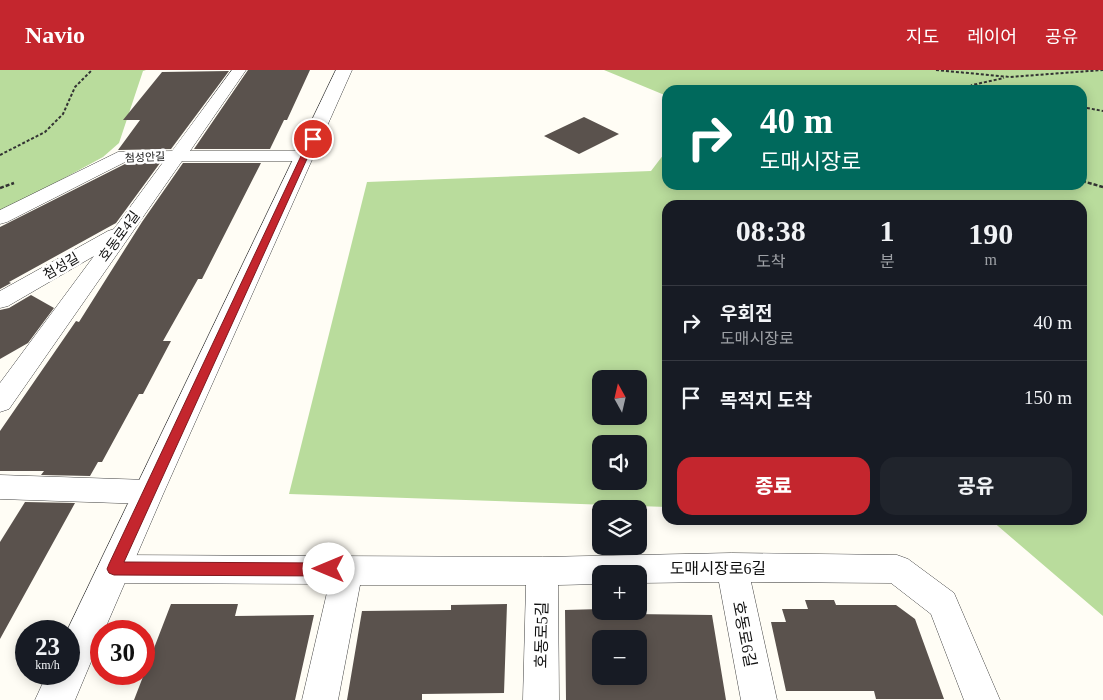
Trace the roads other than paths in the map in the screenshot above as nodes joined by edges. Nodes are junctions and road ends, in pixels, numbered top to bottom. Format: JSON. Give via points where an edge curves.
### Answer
{"nodes":[{"id":1,"x":239,"y":70,"type":"edge"},
{"id":2,"x":344,"y":70,"type":"edge"},
{"id":3,"x":177,"y":155,"type":"junction"},
{"id":4,"x":305,"y":156,"type":"junction"},
{"id":5,"x":0,"y":218,"type":"edge"},
{"id":6,"x":121,"y":232,"type":"junction"},
{"id":7,"x":0,"y":301,"type":"edge"},
{"id":8,"x":0,"y":402,"type":"edge"},
{"id":9,"x":0,"y":487,"type":"edge"},
{"id":10,"x":148,"y":492,"type":"junction"},
{"id":11,"x":732,"y":567,"type":"junction"},
{"id":12,"x":114,"y":569,"type":"junction"},
{"id":13,"x":348,"y":570,"type":"junction"},
{"id":14,"x":542,"y":571,"type":"junction"},
{"id":15,"x":80,"y":645,"type":"edge"},
{"id":16,"x":62,"y":685,"type":"edge"},
{"id":17,"x":55,"y":700,"type":"edge"},
{"id":18,"x":320,"y":700,"type":"edge"},
{"id":19,"x":541,"y":700,"type":"edge"},
{"id":20,"x":759,"y":700,"type":"edge"},
{"id":21,"x":982,"y":700,"type":"edge"}],
"edges":[{"from":1,"to":3,"type":"street","name":"호동로4길"},
{"from":2,"to":4,"type":"street"},
{"from":3,"to":4,"type":"street","name":"첨성안길"},
{"from":3,"to":5,"type":"street","name":"첨성안길","via":[[124,156]]},
{"from":3,"to":6,"type":"street","name":"호동로4길"},
{"from":4,"to":10,"type":"street"},
{"from":6,"to":7,"type":"street","name":"첨성길"},
{"from":6,"to":8,"type":"street","name":"호동로4길"},
{"from":9,"to":10,"type":"street"},
{"from":10,"to":12,"type":"street"},
{"from":11,"to":14,"type":"street","name":"도매시장로6길"},
{"from":11,"to":20,"type":"street","name":"호동로6길"},
{"from":11,"to":21,"type":"street","name":"도매시장로6길","via":[[897,569],[943,604]]},
{"from":12,"to":13,"type":"street","name":"도매시장로6길"},
{"from":12,"to":15,"type":"street"},
{"from":13,"to":14,"type":"street","name":"도매시장로6길"},
{"from":13,"to":18,"type":"street"},
{"from":14,"to":19,"type":"street","name":"호동로5길"},
{"from":16,"to":17,"type":"street"}]}
